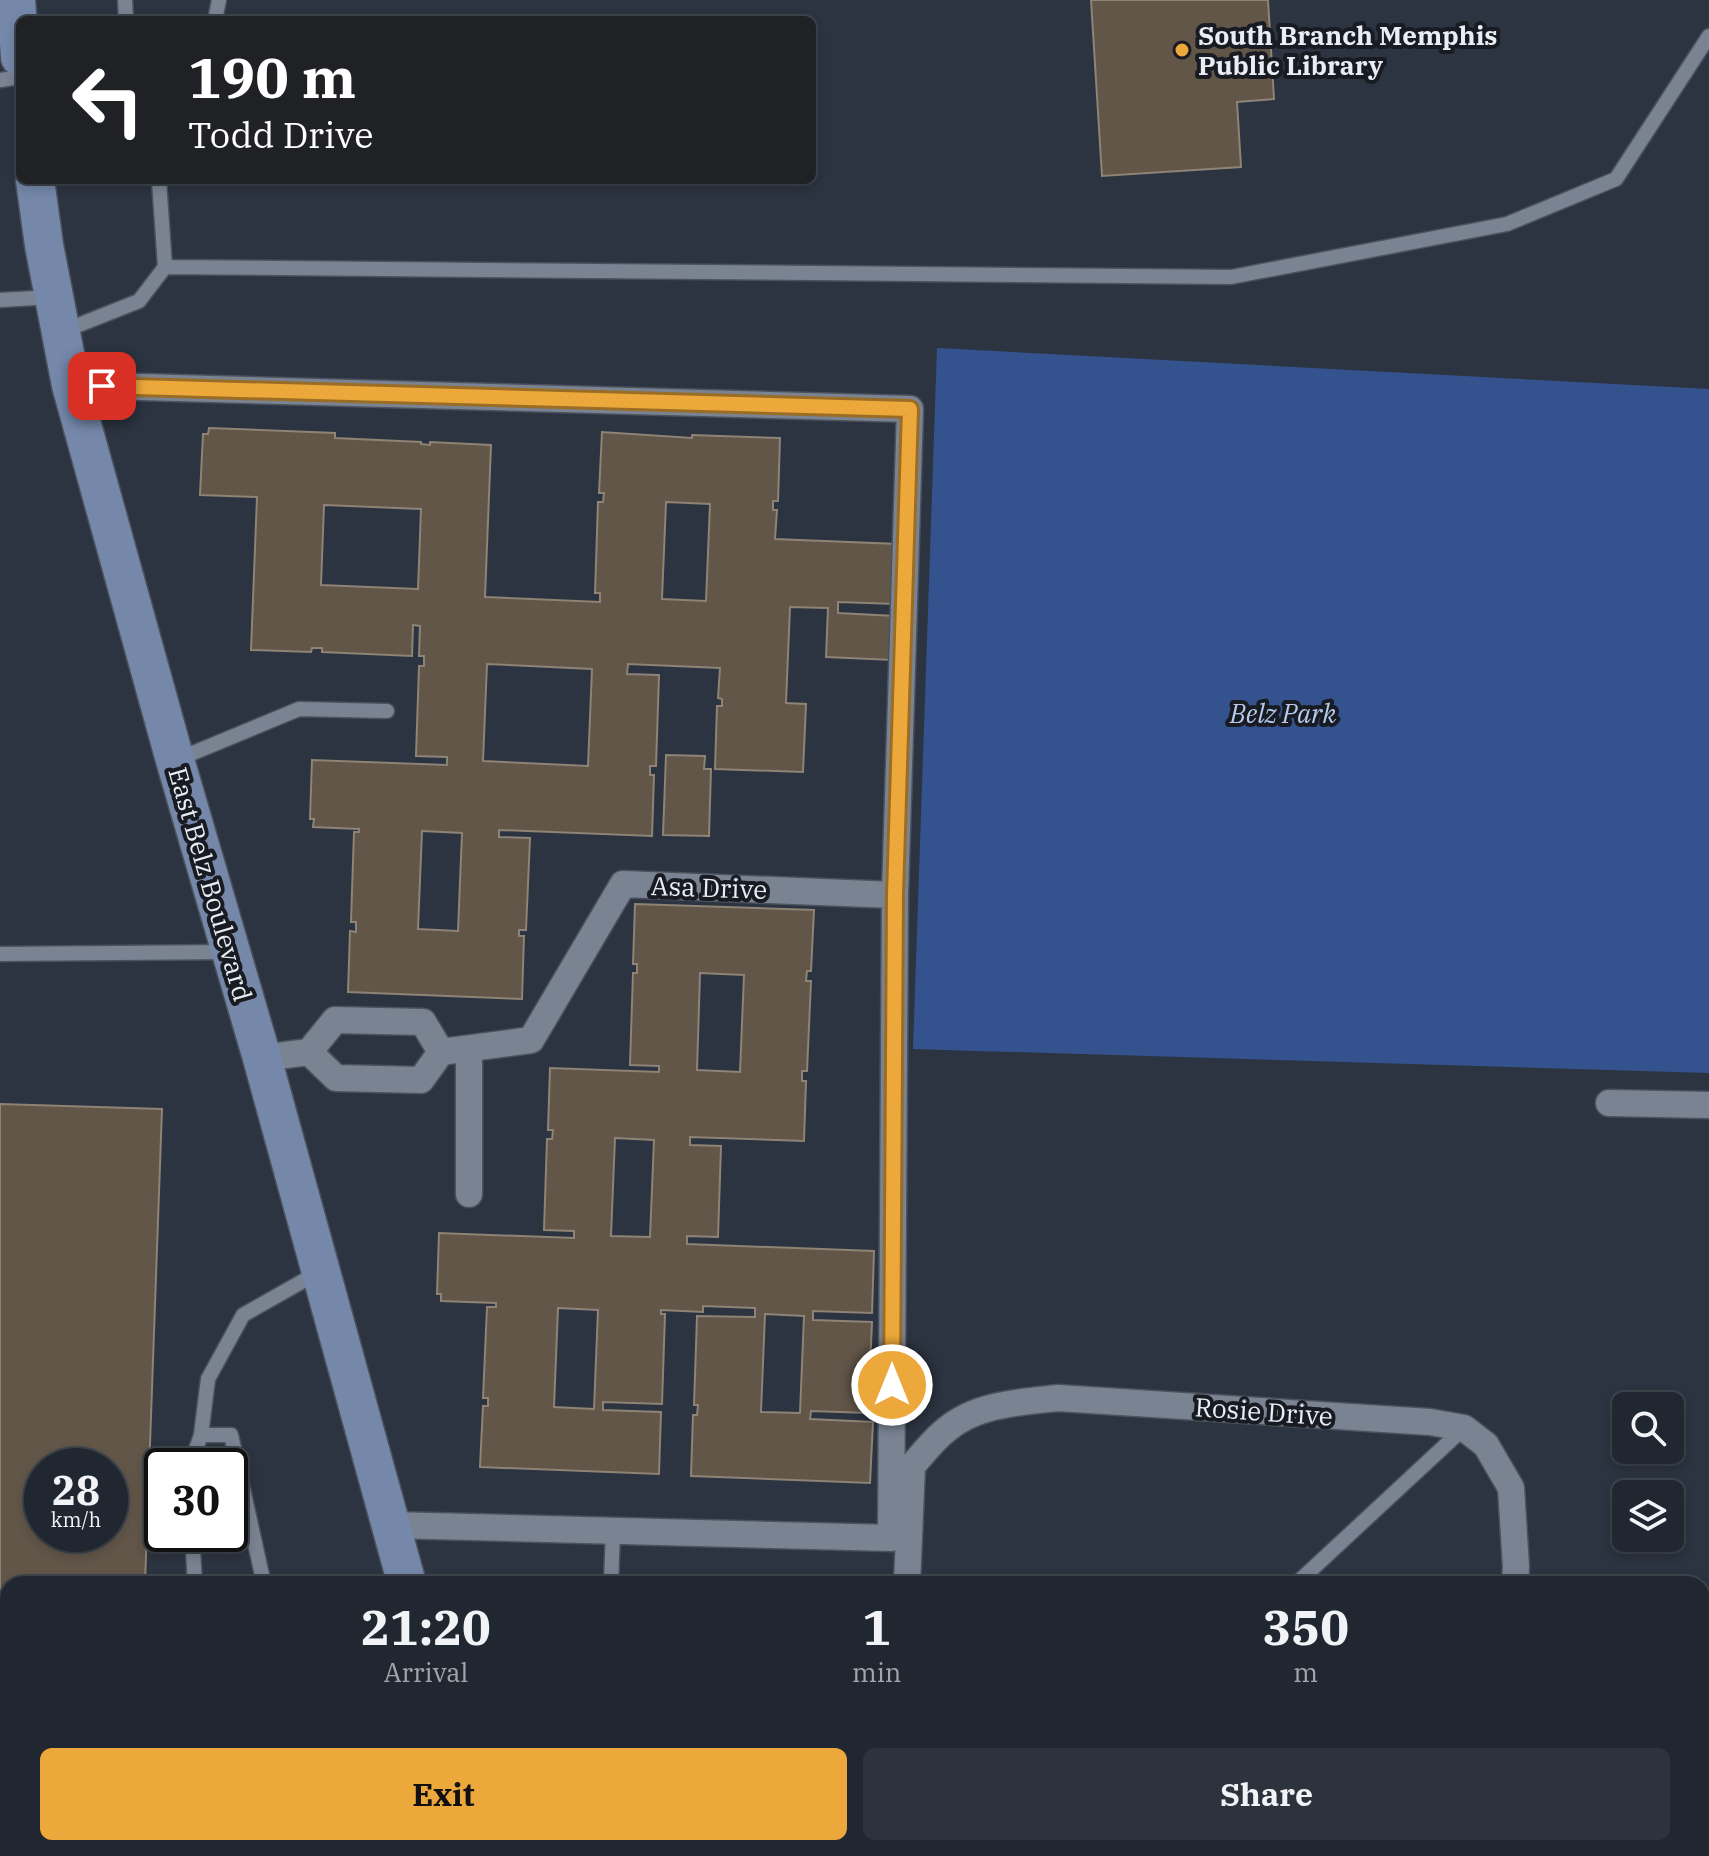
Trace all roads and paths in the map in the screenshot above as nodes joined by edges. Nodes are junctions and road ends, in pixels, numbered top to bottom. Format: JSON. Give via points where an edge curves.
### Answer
{"nodes":[{"id":1,"x":1709,"y":36,"type":"edge"},
{"id":2,"x":36,"y":184,"type":"edge"},
{"id":3,"x":159,"y":184,"type":"edge"},
{"id":4,"x":165,"y":267,"type":"junction"},
{"id":5,"x":0,"y":300,"type":"edge"},
{"id":6,"x":57,"y":314,"type":"junction"},
{"id":7,"x":71,"y":385,"type":"junction"},
{"id":8,"x":387,"y":711,"type":"dead end"},
{"id":9,"x":175,"y":760,"type":"junction"},
{"id":10,"x":895,"y":895,"type":"junction"},
{"id":11,"x":230,"y":952,"type":"junction"},
{"id":12,"x":0,"y":954,"type":"edge"},
{"id":13,"x":469,"y":1050,"type":"junction"},
{"id":14,"x":309,"y":1052,"type":"junction"},
{"id":15,"x":441,"y":1052,"type":"junction"},
{"id":16,"x":262,"y":1058,"type":"junction"},
{"id":17,"x":1609,"y":1103,"type":"dead end"},
{"id":18,"x":1709,"y":1105,"type":"edge"},
{"id":19,"x":469,"y":1194,"type":"dead end"},
{"id":20,"x":319,"y":1272,"type":"junction"},
{"id":21,"x":1464,"y":1428,"type":"junction"},
{"id":22,"x":201,"y":1435,"type":"junction"},
{"id":23,"x":196,"y":1448,"type":"edge"},
{"id":24,"x":390,"y":1525,"type":"junction"},
{"id":25,"x":613,"y":1530,"type":"junction"},
{"id":26,"x":193,"y":1552,"type":"edge"},
{"id":27,"x":195,"y":1576,"type":"edge"},
{"id":28,"x":262,"y":1576,"type":"edge"},
{"id":29,"x":405,"y":1576,"type":"edge"},
{"id":30,"x":611,"y":1576,"type":"edge"},
{"id":31,"x":907,"y":1576,"type":"edge"},
{"id":32,"x":1305,"y":1576,"type":"edge"},
{"id":33,"x":1515,"y":1576,"type":"edge"}],
"edges":[{"from":1,"to":4,"type":"lane","via":[[1616,179],[1507,224],[1231,277]]},
{"from":2,"to":6,"type":"street","name":"East Belz Boulevard"},
{"from":3,"to":4,"type":"lane"},
{"from":4,"to":6,"type":"lane","via":[[139,301]]},
{"from":5,"to":6,"type":"lane"},
{"from":6,"to":7,"type":"street","name":"East Belz Boulevard"},
{"from":7,"to":9,"type":"street","name":"East Belz Boulevard"},
{"from":7,"to":10,"type":"street","via":[[910,409]]},
{"from":8,"to":9,"type":"lane","via":[[299,709]]},
{"from":9,"to":11,"type":"street","name":"East Belz Boulevard"},
{"from":10,"to":13,"type":"street","name":"Asa Drive","via":[[623,884],[531,1040]]},
{"from":10,"to":25,"type":"street","via":[[891,1538]]},
{"from":11,"to":12,"type":"lane"},
{"from":11,"to":16,"type":"street","name":"East Belz Boulevard"},
{"from":13,"to":15,"type":"street","name":"Asa Drive"},
{"from":13,"to":19,"type":"street"},
{"from":14,"to":15,"type":"street","via":[[336,1078],[421,1080]]},
{"from":14,"to":15,"type":"street","via":[[335,1020],[423,1022]]},
{"from":14,"to":16,"type":"street"},
{"from":16,"to":20,"type":"street","name":"East Belz Boulevard"},
{"from":17,"to":18,"type":"street"},
{"from":20,"to":22,"type":"lane","via":[[243,1315],[208,1379]]},
{"from":20,"to":24,"type":"street","name":"East Belz Boulevard"},
{"from":21,"to":31,"type":"street","name":"Rosie Drive","via":[[1058,1398],[975,1411],[946,1429],[912,1466]]},
{"from":21,"to":32,"type":"lane"},
{"from":21,"to":33,"type":"street","via":[[1486,1445],[1511,1488]]},
{"from":22,"to":23,"type":"lane"},
{"from":22,"to":28,"type":"lane","via":[[231,1435]]},
{"from":24,"to":25,"type":"street"},
{"from":24,"to":29,"type":"street","name":"East Belz Boulevard"},
{"from":25,"to":30,"type":"lane"},
{"from":26,"to":27,"type":"lane"}]}
